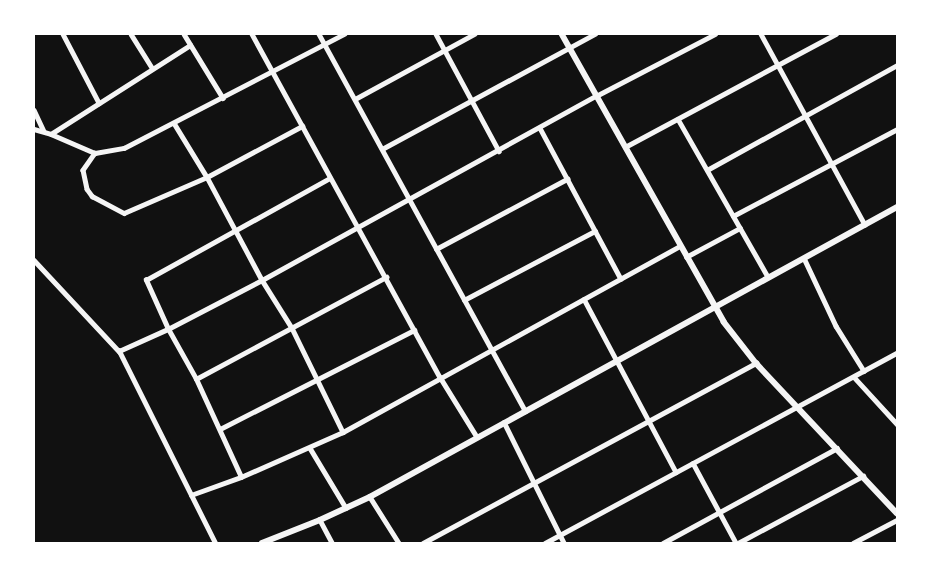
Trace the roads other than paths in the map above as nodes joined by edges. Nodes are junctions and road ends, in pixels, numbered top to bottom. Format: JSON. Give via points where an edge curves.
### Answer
{"nodes":[{"id":1,"x":63,"y":34,"type":"edge"},
{"id":2,"x":132,"y":34,"type":"edge"},
{"id":3,"x":184,"y":34,"type":"edge"},
{"id":4,"x":252,"y":34,"type":"edge"},
{"id":5,"x":319,"y":34,"type":"edge"},
{"id":6,"x":344,"y":34,"type":"edge"},
{"id":7,"x":436,"y":34,"type":"edge"},
{"id":8,"x":474,"y":34,"type":"edge"},
{"id":9,"x":562,"y":34,"type":"edge"},
{"id":10,"x":594,"y":34,"type":"edge"},
{"id":11,"x":715,"y":34,"type":"edge"},
{"id":12,"x":761,"y":34,"type":"edge"},
{"id":13,"x":836,"y":34,"type":"edge"},
{"id":14,"x":190,"y":45,"type":"junction"},
{"id":15,"x":325,"y":45,"type":"junction"},
{"id":16,"x":569,"y":47,"type":"junction"},
{"id":17,"x":444,"y":49,"type":"junction"},
{"id":18,"x":778,"y":64,"type":"junction"},
{"id":19,"x":897,"y":65,"type":"edge"},
{"id":20,"x":152,"y":68,"type":"junction"},
{"id":21,"x":273,"y":72,"type":"junction"},
{"id":22,"x":596,"y":96,"type":"junction"},
{"id":23,"x":223,"y":98,"type":"junction"},
{"id":24,"x":355,"y":99,"type":"junction"},
{"id":25,"x":472,"y":101,"type":"junction"},
{"id":26,"x":99,"y":103,"type":"junction"},
{"id":27,"x":34,"y":110,"type":"edge"},
{"id":28,"x":806,"y":115,"type":"junction"},
{"id":29,"x":678,"y":119,"type":"junction"},
{"id":30,"x":174,"y":123,"type":"junction"},
{"id":31,"x":302,"y":126,"type":"junction"},
{"id":32,"x":540,"y":128,"type":"junction"},
{"id":33,"x":34,"y":129,"type":"edge"},
{"id":34,"x":897,"y":129,"type":"edge"},
{"id":35,"x":44,"y":131,"type":"junction"},
{"id":36,"x":52,"y":134,"type":"junction"},
{"id":37,"x":625,"y":147,"type":"junction"},
{"id":38,"x":382,"y":150,"type":"junction"},
{"id":39,"x":499,"y":151,"type":"junction"},
{"id":40,"x":95,"y":153,"type":"junction"},
{"id":41,"x":833,"y":164,"type":"junction"},
{"id":42,"x":707,"y":170,"type":"junction"},
{"id":43,"x":208,"y":177,"type":"junction"},
{"id":44,"x":330,"y":178,"type":"junction"},
{"id":45,"x":568,"y":179,"type":"junction"},
{"id":46,"x":409,"y":200,"type":"junction"},
{"id":47,"x":897,"y":208,"type":"edge"},
{"id":48,"x":733,"y":216,"type":"junction"},
{"id":49,"x":866,"y":225,"type":"junction"},
{"id":50,"x":359,"y":227,"type":"junction"},
{"id":51,"x":740,"y":228,"type":"junction"},
{"id":52,"x":236,"y":229,"type":"junction"},
{"id":53,"x":595,"y":231,"type":"junction"},
{"id":54,"x":680,"y":246,"type":"junction"},
{"id":55,"x":436,"y":249,"type":"junction"},
{"id":56,"x":686,"y":258,"type":"junction"},
{"id":57,"x":804,"y":258,"type":"junction"},
{"id":58,"x":34,"y":260,"type":"edge"},
{"id":59,"x":386,"y":277,"type":"junction"},
{"id":60,"x":768,"y":277,"type":"junction"},
{"id":61,"x":622,"y":279,"type":"junction"},
{"id":62,"x":262,"y":280,"type":"junction"},
{"id":63,"x":584,"y":299,"type":"junction"},
{"id":64,"x":464,"y":300,"type":"junction"},
{"id":65,"x":714,"y":307,"type":"junction"},
{"id":66,"x":292,"y":328,"type":"junction"},
{"id":67,"x":168,"y":329,"type":"junction"},
{"id":68,"x":414,"y":330,"type":"junction"},
{"id":69,"x":490,"y":350,"type":"junction"},
{"id":70,"x":119,"y":351,"type":"junction"},
{"id":71,"x":897,"y":353,"type":"edge"},
{"id":72,"x":617,"y":360,"type":"junction"},
{"id":73,"x":756,"y":363,"type":"junction"},
{"id":74,"x":864,"y":371,"type":"junction"},
{"id":75,"x":440,"y":377,"type":"junction"},
{"id":76,"x":854,"y":377,"type":"junction"},
{"id":77,"x":196,"y":379,"type":"junction"},
{"id":78,"x":319,"y":380,"type":"junction"},
{"id":79,"x":796,"y":406,"type":"junction"},
{"id":80,"x":525,"y":411,"type":"junction"},
{"id":81,"x":650,"y":421,"type":"junction"},
{"id":82,"x":896,"y":421,"type":"edge"},
{"id":83,"x":504,"y":422,"type":"junction"},
{"id":84,"x":220,"y":429,"type":"junction"},
{"id":85,"x":343,"y":432,"type":"junction"},
{"id":86,"x":477,"y":437,"type":"junction"},
{"id":87,"x":310,"y":448,"type":"junction"},
{"id":88,"x":837,"y":448,"type":"junction"},
{"id":89,"x":693,"y":463,"type":"junction"},
{"id":90,"x":676,"y":472,"type":"junction"},
{"id":91,"x":863,"y":476,"type":"junction"},
{"id":92,"x":241,"y":477,"type":"junction"},
{"id":93,"x":534,"y":484,"type":"junction"},
{"id":94,"x":191,"y":495,"type":"junction"},
{"id":95,"x":370,"y":496,"type":"junction"},
{"id":96,"x":346,"y":508,"type":"junction"},
{"id":97,"x":720,"y":513,"type":"junction"},
{"id":98,"x":897,"y":513,"type":"edge"},
{"id":99,"x":320,"y":520,"type":"junction"},
{"id":100,"x":897,"y":520,"type":"edge"},
{"id":101,"x":560,"y":535,"type":"junction"},
{"id":102,"x":215,"y":543,"type":"edge"},
{"id":103,"x":262,"y":543,"type":"edge"},
{"id":104,"x":332,"y":543,"type":"edge"},
{"id":105,"x":398,"y":543,"type":"edge"},
{"id":106,"x":423,"y":543,"type":"edge"},
{"id":107,"x":545,"y":543,"type":"edge"},
{"id":108,"x":564,"y":543,"type":"edge"},
{"id":109,"x":663,"y":543,"type":"edge"},
{"id":110,"x":737,"y":543,"type":"edge"},
{"id":111,"x":853,"y":543,"type":"edge"}],
"edges":[{"from":1,"to":26,"type":"street"},
{"from":2,"to":20,"type":"street"},
{"from":3,"to":14,"type":"street"},
{"from":4,"to":21,"type":"street"},
{"from":5,"to":15,"type":"street"},
{"from":6,"to":15,"type":"street"},
{"from":7,"to":17,"type":"street"},
{"from":8,"to":17,"type":"street"},
{"from":9,"to":16,"type":"street"},
{"from":10,"to":16,"type":"street"},
{"from":11,"to":22,"type":"street"},
{"from":12,"to":18,"type":"street"},
{"from":13,"to":18,"type":"street"},
{"from":14,"to":20,"type":"street"},
{"from":14,"to":23,"type":"street"},
{"from":15,"to":21,"type":"street"},
{"from":15,"to":24,"type":"street"},
{"from":16,"to":22,"type":"street"},
{"from":16,"to":25,"type":"street"},
{"from":17,"to":24,"type":"street"},
{"from":17,"to":25,"type":"street"},
{"from":18,"to":28,"type":"street"},
{"from":18,"to":29,"type":"street"},
{"from":19,"to":28,"type":"street"},
{"from":20,"to":26,"type":"street"},
{"from":21,"to":23,"type":"street"},
{"from":21,"to":31,"type":"street"},
{"from":22,"to":32,"type":"street"},
{"from":22,"to":37,"type":"street"},
{"from":23,"to":30,"type":"street"},
{"from":24,"to":38,"type":"street"},
{"from":25,"to":38,"type":"street"},
{"from":25,"to":39,"type":"street"},
{"from":26,"to":36,"type":"street"},
{"from":27,"to":35,"type":"street"},
{"from":28,"to":41,"type":"street"},
{"from":28,"to":42,"type":"street"},
{"from":29,"to":37,"type":"street"},
{"from":29,"to":42,"type":"street"},
{"from":30,"to":40,"type":"street","via":[[124,148]]},
{"from":30,"to":43,"type":"street"},
{"from":31,"to":43,"type":"street"},
{"from":31,"to":44,"type":"street"},
{"from":32,"to":39,"type":"street"},
{"from":32,"to":45,"type":"street"},
{"from":33,"to":35,"type":"street"},
{"from":34,"to":41,"type":"street"},
{"from":35,"to":36,"type":"street"},
{"from":36,"to":40,"type":"street"},
{"from":37,"to":54,"type":"street"},
{"from":38,"to":46,"type":"street"},
{"from":39,"to":46,"type":"street"},
{"from":40,"to":43,"type":"street","via":[[83,170],[87,189],[92,196],[120,212],[146,205]]},
{"from":41,"to":48,"type":"street"},
{"from":41,"to":49,"type":"street"},
{"from":42,"to":48,"type":"street"},
{"from":43,"to":52,"type":"street"},
{"from":44,"to":50,"type":"street"},
{"from":44,"to":52,"type":"street"},
{"from":45,"to":53,"type":"street"},
{"from":45,"to":55,"type":"street"},
{"from":46,"to":50,"type":"street"},
{"from":46,"to":55,"type":"street"},
{"from":47,"to":49,"type":"street"},
{"from":48,"to":51,"type":"street"},
{"from":49,"to":57,"type":"street"},
{"from":50,"to":59,"type":"street"},
{"from":50,"to":62,"type":"street"},
{"from":51,"to":56,"type":"street"},
{"from":51,"to":60,"type":"street"},
{"from":52,"to":62,"type":"street"},
{"from":52,"to":67,"type":"street","via":[[146,280]]},
{"from":53,"to":61,"type":"street"},
{"from":53,"to":64,"type":"street"},
{"from":54,"to":56,"type":"street"},
{"from":54,"to":61,"type":"street"},
{"from":55,"to":64,"type":"street"},
{"from":56,"to":65,"type":"street"},
{"from":57,"to":60,"type":"street"},
{"from":57,"to":74,"type":"street","via":[[836,326]]},
{"from":58,"to":70,"type":"street"},
{"from":59,"to":66,"type":"street"},
{"from":59,"to":68,"type":"street"},
{"from":60,"to":65,"type":"street"},
{"from":61,"to":63,"type":"street"},
{"from":62,"to":66,"type":"street"},
{"from":62,"to":67,"type":"street"},
{"from":63,"to":69,"type":"street"},
{"from":63,"to":72,"type":"street"},
{"from":64,"to":69,"type":"street"},
{"from":65,"to":72,"type":"street"},
{"from":65,"to":73,"type":"street"},
{"from":66,"to":77,"type":"street"},
{"from":66,"to":78,"type":"street"},
{"from":67,"to":70,"type":"street"},
{"from":67,"to":77,"type":"street"},
{"from":68,"to":75,"type":"street"},
{"from":68,"to":78,"type":"street"},
{"from":69,"to":75,"type":"street"},
{"from":69,"to":80,"type":"street"},
{"from":70,"to":94,"type":"street"},
{"from":71,"to":74,"type":"street"},
{"from":72,"to":80,"type":"street"},
{"from":72,"to":81,"type":"street"},
{"from":73,"to":79,"type":"street"},
{"from":73,"to":81,"type":"street"},
{"from":74,"to":76,"type":"street"},
{"from":75,"to":85,"type":"street"},
{"from":75,"to":86,"type":"street"},
{"from":76,"to":79,"type":"street"},
{"from":76,"to":82,"type":"street"},
{"from":77,"to":84,"type":"street"},
{"from":78,"to":84,"type":"street"},
{"from":78,"to":85,"type":"street"},
{"from":79,"to":88,"type":"street"},
{"from":79,"to":89,"type":"street"},
{"from":80,"to":83,"type":"street"},
{"from":81,"to":90,"type":"street"},
{"from":81,"to":93,"type":"street"},
{"from":83,"to":86,"type":"street"},
{"from":83,"to":93,"type":"street"},
{"from":84,"to":92,"type":"street"},
{"from":85,"to":87,"type":"street"},
{"from":86,"to":95,"type":"street"},
{"from":87,"to":92,"type":"street"},
{"from":87,"to":96,"type":"street"},
{"from":88,"to":91,"type":"street"},
{"from":88,"to":97,"type":"street"},
{"from":89,"to":90,"type":"street"},
{"from":89,"to":97,"type":"street"},
{"from":90,"to":101,"type":"street"},
{"from":91,"to":98,"type":"street"},
{"from":91,"to":110,"type":"street"},
{"from":92,"to":94,"type":"street"},
{"from":93,"to":101,"type":"street"},
{"from":93,"to":106,"type":"street"},
{"from":94,"to":102,"type":"street"},
{"from":95,"to":96,"type":"street"},
{"from":95,"to":105,"type":"street"},
{"from":96,"to":99,"type":"street"},
{"from":97,"to":109,"type":"street"},
{"from":97,"to":110,"type":"street"},
{"from":99,"to":103,"type":"street"},
{"from":99,"to":104,"type":"street"},
{"from":100,"to":111,"type":"street"},
{"from":101,"to":107,"type":"street"},
{"from":101,"to":108,"type":"street"}]}
